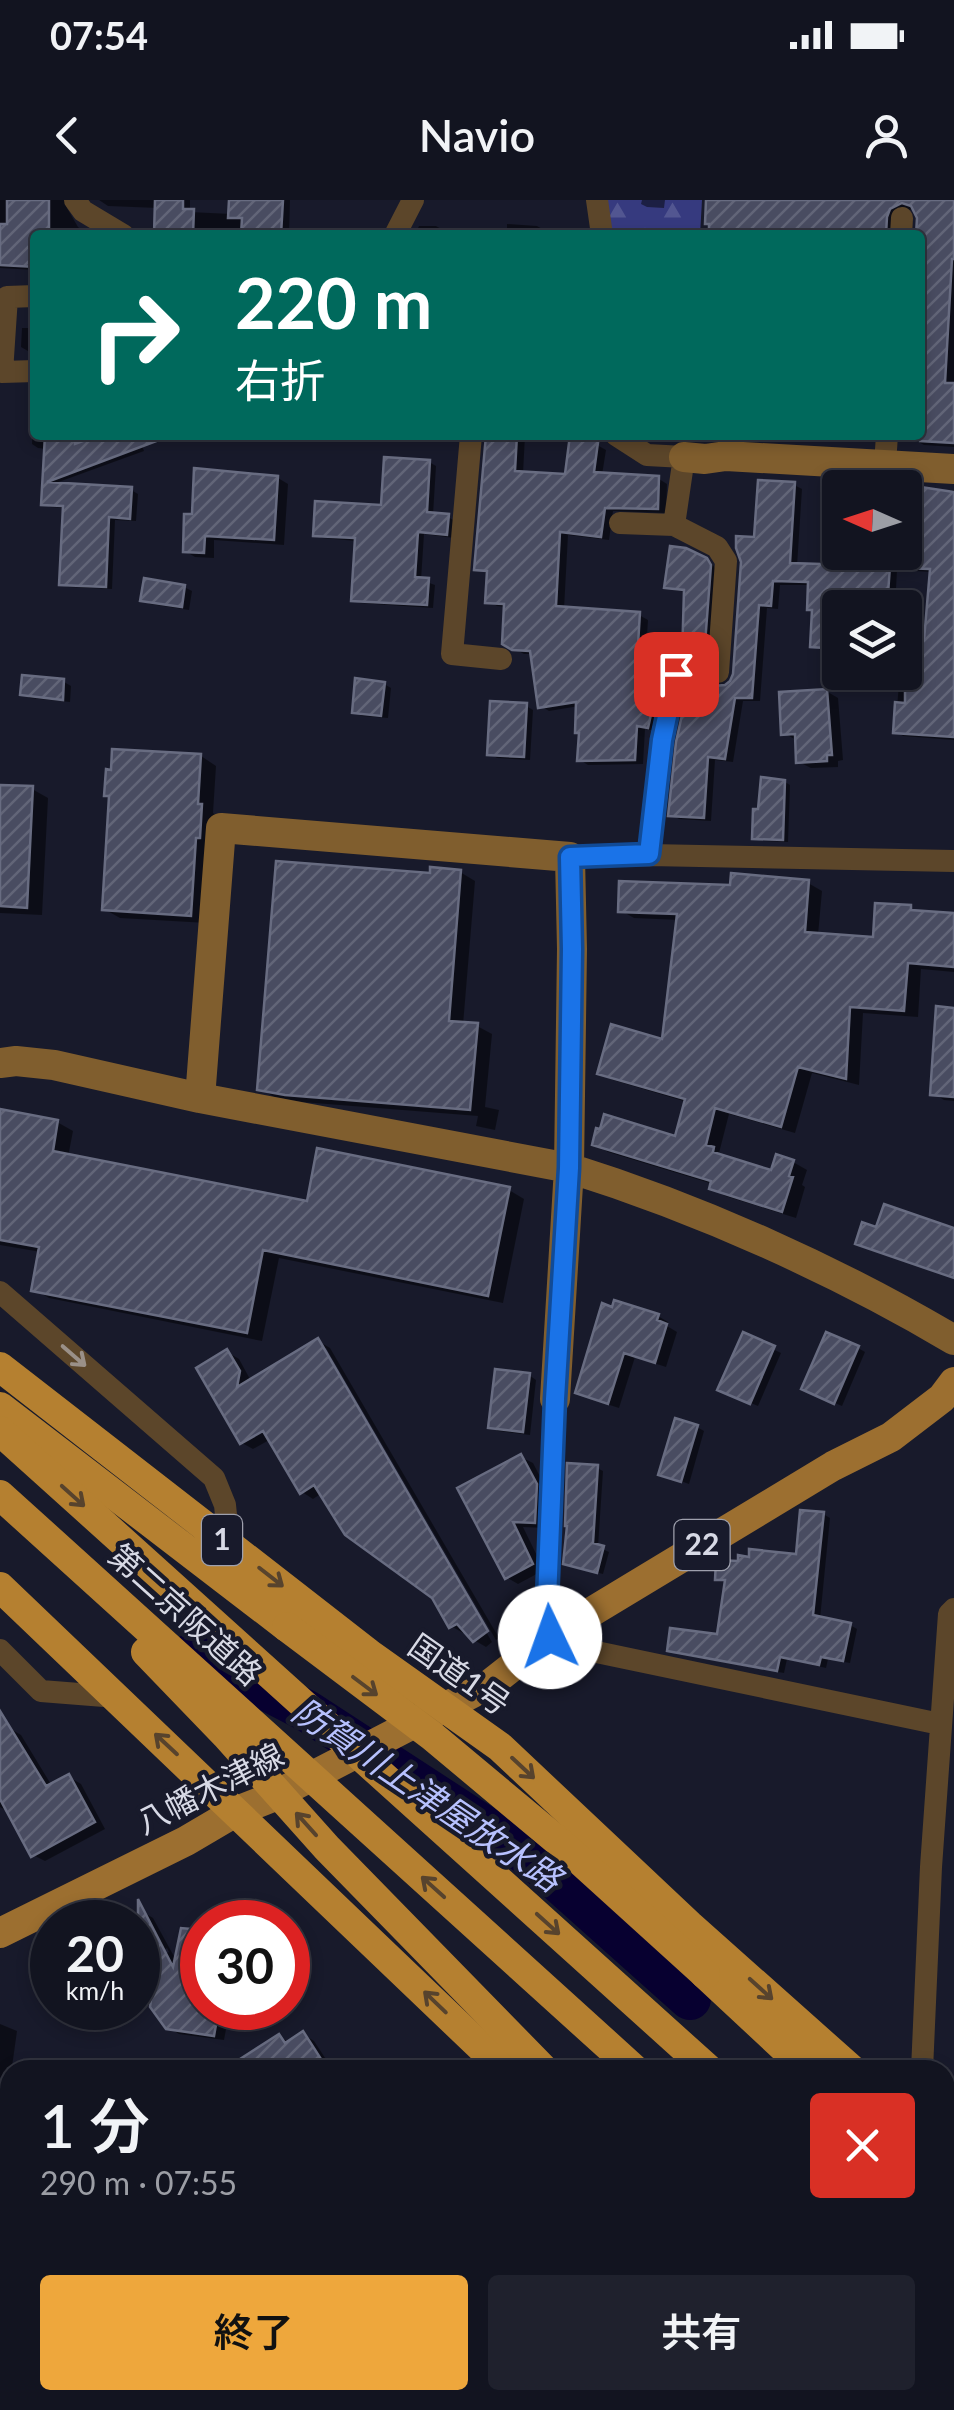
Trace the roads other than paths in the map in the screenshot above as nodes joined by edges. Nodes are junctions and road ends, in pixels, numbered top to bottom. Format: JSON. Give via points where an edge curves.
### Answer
{"nodes":[{"id":1,"x":75,"y":200,"type":"edge"},
{"id":2,"x":414,"y":200,"type":"edge"},
{"id":3,"x":597,"y":200,"type":"edge"},
{"id":4,"x":114,"y":230,"type":"edge"},
{"id":5,"x":397,"y":230,"type":"edge"},
{"id":6,"x":601,"y":230,"type":"edge"},
{"id":7,"x":30,"y":296,"type":"edge"},
{"id":8,"x":30,"y":371,"type":"edge"},
{"id":9,"x":471,"y":440,"type":"edge"},
{"id":10,"x":623,"y":440,"type":"edge"},
{"id":11,"x":886,"y":450,"type":"edge"},
{"id":12,"x":684,"y":457,"type":"junction"},
{"id":13,"x":954,"y":469,"type":"edge"},
{"id":14,"x":620,"y":523,"type":"dead end"},
{"id":15,"x":674,"y":525,"type":"junction"},
{"id":16,"x":500,"y":659,"type":"dead end"},
{"id":17,"x":649,"y":854,"type":"junction"},
{"id":18,"x":570,"y":857,"type":"junction"},
{"id":19,"x":954,"y":861,"type":"edge"},
{"id":20,"x":0,"y":1063,"type":"edge"},
{"id":21,"x":200,"y":1098,"type":"junction"},
{"id":22,"x":569,"y":1168,"type":"junction"},
{"id":23,"x":0,"y":1292,"type":"edge"},
{"id":24,"x":954,"y":1340,"type":"edge"},
{"id":25,"x":0,"y":1368,"type":"edge"},
{"id":26,"x":954,"y":1382,"type":"edge"},
{"id":27,"x":555,"y":1399,"type":"joint"},
{"id":28,"x":0,"y":1407,"type":"edge"},
{"id":29,"x":0,"y":1431,"type":"edge"},
{"id":30,"x":0,"y":1495,"type":"edge"},
{"id":31,"x":0,"y":1513,"type":"edge"},
{"id":32,"x":229,"y":1545,"type":"junction"},
{"id":33,"x":0,"y":1587,"type":"edge"},
{"id":34,"x":954,"y":1609,"type":"edge"},
{"id":35,"x":550,"y":1637,"type":"junction"},
{"id":36,"x":0,"y":1650,"type":"edge"},
{"id":37,"x":116,"y":1697,"type":"junction"},
{"id":38,"x":435,"y":1714,"type":"junction"},
{"id":39,"x":940,"y":1724,"type":"junction"},
{"id":40,"x":237,"y":1811,"type":"junction"},
{"id":41,"x":942,"y":1870,"type":"edge"},
{"id":42,"x":0,"y":1933,"type":"edge"},
{"id":43,"x":495,"y":2060,"type":"edge"},
{"id":44,"x":534,"y":2060,"type":"edge"},
{"id":45,"x":623,"y":2060,"type":"edge"},
{"id":46,"x":698,"y":2060,"type":"edge"},
{"id":47,"x":797,"y":2060,"type":"edge"},
{"id":48,"x":841,"y":2060,"type":"edge"},
{"id":49,"x":923,"y":2060,"type":"edge"}],
"edges":[{"from":1,"to":4,"type":"street","via":[[82,212]]},
{"from":2,"to":5,"type":"street"},
{"from":3,"to":6,"type":"street"},
{"from":7,"to":8,"type":"street","via":[[8,297],[2,372]]},
{"from":9,"to":16,"type":"street","via":[[452,654]]},
{"from":10,"to":12,"type":"street","via":[[647,456]]},
{"from":11,"to":12,"type":"street"},
{"from":11,"to":13,"type":"street"},
{"from":12,"to":15,"type":"street"},
{"from":14,"to":15,"type":"street"},
{"from":15,"to":17,"type":"street","via":[[717,547],[726,561],[718,672],[676,674]]},
{"from":17,"to":18,"type":"street"},
{"from":17,"to":19,"type":"street"},
{"from":18,"to":21,"type":"street","via":[[221,828]]},
{"from":18,"to":22,"type":"street"},
{"from":20,"to":21,"type":"street","via":[[54,1065]]},
{"from":21,"to":22,"type":"street"},
{"from":22,"to":24,"type":"street","via":[[776,1248]]},
{"from":22,"to":27,"type":"street"},
{"from":23,"to":32,"type":"street","one_way":true,"via":[[214,1478]]},
{"from":25,"to":32,"type":"highway","name":"国道1号","number":"1"},
{"from":26,"to":35,"type":"main road","name":"八幡木津線","number":"22","via":[[892,1438]]},
{"from":27,"to":35,"type":"street"},
{"from":28,"to":47,"type":"highway","one_way":true,"bridge":true,"via":[[432,1736]]},
{"from":29,"to":46,"type":"highway","name":"第二京阪道路","one_way":true,"bridge":true},
{"from":45,"to":30,"type":"highway","name":"第二京阪道路","one_way":true,"bridge":true},
{"from":44,"to":31,"type":"highway","one_way":true,"bridge":true,"via":[[115,1620]]},
{"from":32,"to":38,"type":"highway","name":"国道1号","number":"1","one_way":true},
{"from":33,"to":37,"type":"highway"},
{"from":34,"to":39,"type":"street","via":[[948,1614]]},
{"from":35,"to":38,"type":"main road","name":"八幡木津線","number":"22","via":[[490,1684]]},
{"from":35,"to":39,"type":"street"},
{"from":36,"to":37,"type":"street","via":[[41,1692]]},
{"from":40,"to":37,"type":"highway","one_way":true},
{"from":38,"to":40,"type":"main road","name":"八幡木津線","number":"22","bridge":true},
{"from":38,"to":48,"type":"highway","name":"国道1号","number":"1","one_way":true,"via":[[500,1747]]},
{"from":39,"to":41,"type":"street"},
{"from":40,"to":42,"type":"main road","name":"八幡木津線","number":"22"},
{"from":43,"to":40,"type":"highway","one_way":true},
{"from":41,"to":49,"type":"street"}]}
